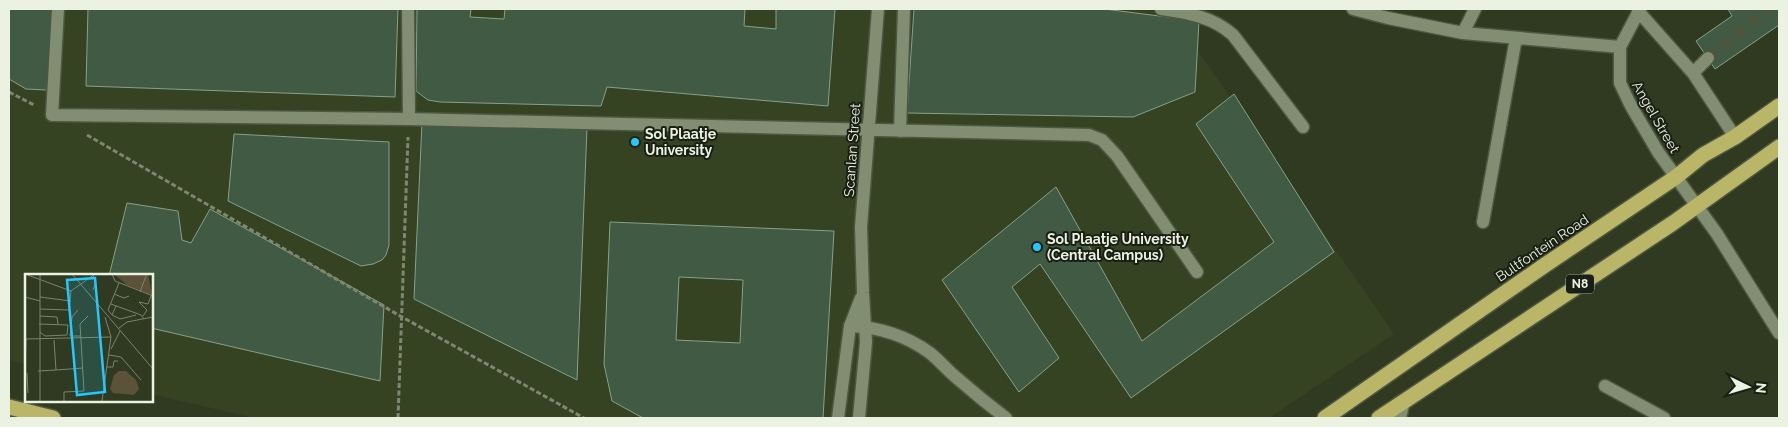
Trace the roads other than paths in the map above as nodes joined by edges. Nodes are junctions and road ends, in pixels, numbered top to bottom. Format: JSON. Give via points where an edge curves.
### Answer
{"nodes":[{"id":1,"x":58,"y":9,"type":"edge"},
{"id":2,"x":408,"y":9,"type":"edge"},
{"id":3,"x":878,"y":9,"type":"edge"},
{"id":4,"x":904,"y":9,"type":"edge"},
{"id":5,"x":1160,"y":9,"type":"edge"},
{"id":6,"x":1353,"y":9,"type":"edge"},
{"id":7,"x":1475,"y":9,"type":"edge"},
{"id":8,"x":1639,"y":10,"type":"edge"},
{"id":9,"x":1464,"y":33,"type":"junction"},
{"id":10,"x":1516,"y":38,"type":"junction"},
{"id":11,"x":1620,"y":47,"type":"junction"},
{"id":12,"x":1708,"y":58,"type":"tunnel mouth"},
{"id":13,"x":1693,"y":73,"type":"junction"},
{"id":14,"x":1779,"y":106,"type":"edge"},
{"id":15,"x":409,"y":119,"type":"junction"},
{"id":16,"x":1303,"y":127,"type":"dead end"},
{"id":17,"x":868,"y":130,"type":"junction"},
{"id":18,"x":900,"y":131,"type":"junction"},
{"id":19,"x":1735,"y":136,"type":"junction"},
{"id":20,"x":1779,"y":147,"type":"edge"},
{"id":21,"x":1676,"y":177,"type":"junction"},
{"id":22,"x":1696,"y":205,"type":"junction"},
{"id":23,"x":1483,"y":222,"type":"dead end"},
{"id":24,"x":1197,"y":272,"type":"dead end"},
{"id":25,"x":863,"y":293,"type":"junction"},
{"id":26,"x":850,"y":326,"type":"junction"},
{"id":27,"x":865,"y":326,"type":"junction"},
{"id":28,"x":1779,"y":333,"type":"edge"},
{"id":29,"x":1605,"y":386,"type":"dead end"},
{"id":30,"x":1404,"y":401,"type":"junction"},
{"id":31,"x":9,"y":407,"type":"edge"},
{"id":32,"x":53,"y":418,"type":"edge"},
{"id":33,"x":838,"y":418,"type":"edge"},
{"id":34,"x":859,"y":418,"type":"edge"},
{"id":35,"x":1006,"y":418,"type":"edge"},
{"id":36,"x":1325,"y":418,"type":"edge"},
{"id":37,"x":1379,"y":418,"type":"edge"},
{"id":38,"x":1400,"y":418,"type":"edge"},
{"id":39,"x":1664,"y":418,"type":"edge"}],
"edges":[{"from":1,"to":15,"type":"street","via":[[52,115]]},
{"from":2,"to":15,"type":"street"},
{"from":3,"to":17,"type":"street","name":"Scanlan Street"},
{"from":4,"to":18,"type":"street"},
{"from":5,"to":16,"type":"street","via":[[1196,14],[1224,27]]},
{"from":6,"to":9,"type":"street"},
{"from":7,"to":9,"type":"street"},
{"from":8,"to":11,"type":"street","name":"Angel Street"},
{"from":8,"to":13,"type":"street"},
{"from":9,"to":10,"type":"street"},
{"from":10,"to":11,"type":"street"},
{"from":10,"to":23,"type":"street"},
{"from":11,"to":21,"type":"street","name":"Angel Street","via":[[1620,83],[1658,152]]},
{"from":12,"to":13,"type":"street"},
{"from":13,"to":19,"type":"street"},
{"from":14,"to":19,"type":"highway","name":"Bultfontein Road","number":"N8"},
{"from":15,"to":17,"type":"street"},
{"from":17,"to":18,"type":"street"},
{"from":17,"to":25,"type":"street","name":"Scanlan Street","via":[[861,227]]},
{"from":18,"to":24,"type":"street","via":[[1067,134],[1102,140],[1117,156]]},
{"from":19,"to":21,"type":"highway","name":"Bultfontein Road","number":"N8"},
{"from":20,"to":22,"type":"highway","number":"N8"},
{"from":21,"to":22,"type":"street","name":"Angel Street"},
{"from":21,"to":36,"type":"highway","name":"Bultfontein Road","number":"N8"},
{"from":22,"to":28,"type":"street","name":"Angel Street"},
{"from":22,"to":30,"type":"highway","number":"N8"},
{"from":25,"to":26,"type":"street","name":"Scanlan Street"},
{"from":25,"to":27,"type":"street","name":"Scanlan Street"},
{"from":26,"to":27,"type":"street"},
{"from":26,"to":33,"type":"street","name":"Scanlan Street"},
{"from":27,"to":34,"type":"street","name":"Scanlan Street"},
{"from":27,"to":35,"type":"street","via":[[900,336],[930,353]]},
{"from":29,"to":39,"type":"street"},
{"from":30,"to":37,"type":"highway","number":"N8"},
{"from":30,"to":38,"type":"street"},
{"from":31,"to":32,"type":"highway"}]}
